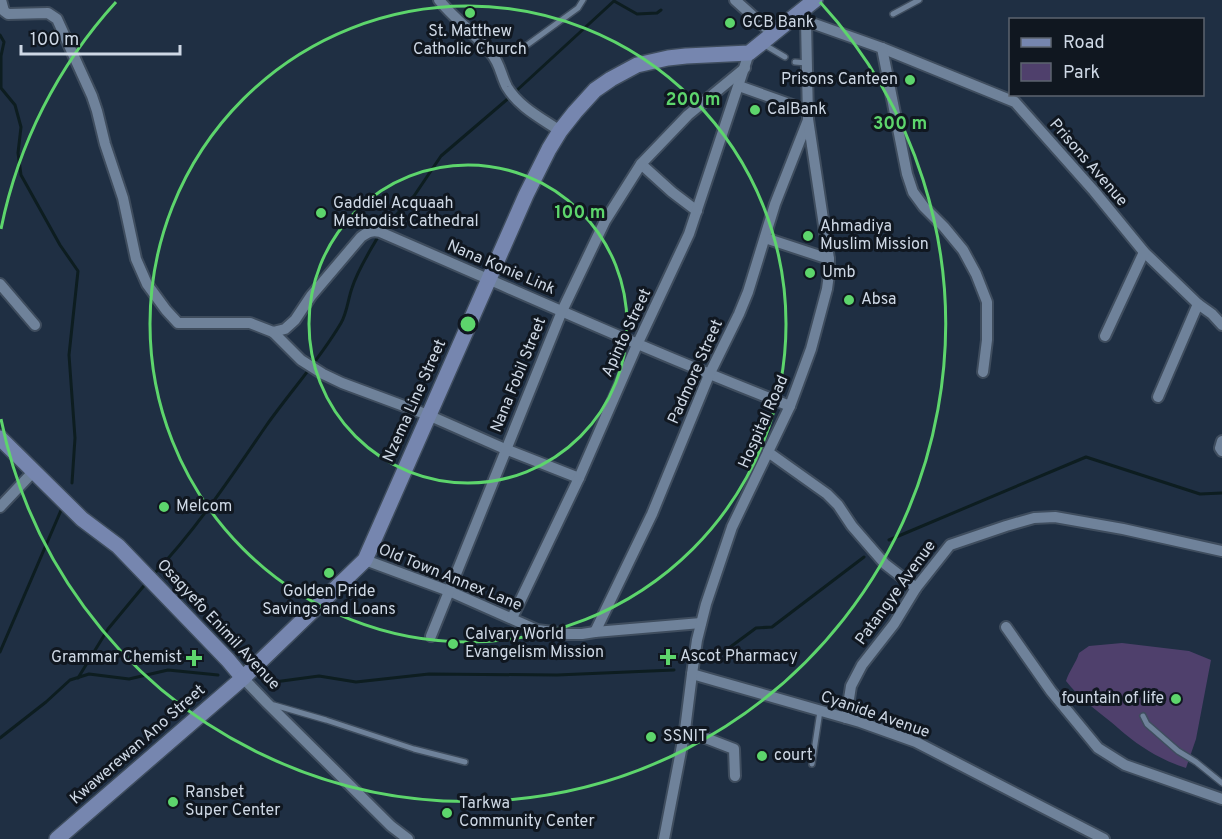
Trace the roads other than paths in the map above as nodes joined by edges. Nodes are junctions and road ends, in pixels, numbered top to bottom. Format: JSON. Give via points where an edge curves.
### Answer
{"nodes":[{"id":1,"x":1,"y":0,"type":"edge"},
{"id":2,"x":439,"y":0,"type":"edge"},
{"id":3,"x":583,"y":0,"type":"edge"},
{"id":4,"x":735,"y":0,"type":"edge"},
{"id":5,"x":919,"y":0,"type":"edge"},
{"id":6,"x":808,"y":10,"type":"edge"},
{"id":7,"x":893,"y":14,"type":"dead end"},
{"id":8,"x":767,"y":39,"type":"junction"},
{"id":9,"x":527,"y":45,"type":"dead end"},
{"id":10,"x":882,"y":48,"type":"junction"},
{"id":11,"x":749,"y":53,"type":"junction"},
{"id":12,"x":785,"y":57,"type":"dead end"},
{"id":13,"x":795,"y":62,"type":"dead end"},
{"id":14,"x":807,"y":63,"type":"junction"},
{"id":15,"x":745,"y":68,"type":"junction"},
{"id":16,"x":738,"y":86,"type":"junction"},
{"id":17,"x":808,"y":115,"type":"junction"},
{"id":18,"x":560,"y":131,"type":"junction"},
{"id":19,"x":641,"y":164,"type":"junction"},
{"id":20,"x":698,"y":211,"type":"junction"},
{"id":21,"x":765,"y":238,"type":"junction"},
{"id":22,"x":1144,"y":252,"type":"junction"},
{"id":23,"x":829,"y":259,"type":"junction"},
{"id":24,"x":489,"y":279,"type":"junction"},
{"id":25,"x":0,"y":284,"type":"edge"},
{"id":26,"x":1198,"y":304,"type":"junction"},
{"id":27,"x":562,"y":311,"type":"junction"},
{"id":28,"x":1217,"y":312,"type":"edge"},
{"id":29,"x":35,"y":325,"type":"dead end"},
{"id":30,"x":1222,"y":325,"type":"edge"},
{"id":31,"x":273,"y":332,"type":"junction"},
{"id":32,"x":1105,"y":336,"type":"dead end"},
{"id":33,"x":637,"y":345,"type":"junction"},
{"id":34,"x":983,"y":372,"type":"dead end"},
{"id":35,"x":709,"y":375,"type":"junction"},
{"id":36,"x":1158,"y":397,"type":"dead end"},
{"id":37,"x":790,"y":406,"type":"junction"},
{"id":38,"x":428,"y":415,"type":"junction"},
{"id":39,"x":0,"y":438,"type":"edge"},
{"id":40,"x":1222,"y":441,"type":"edge"},
{"id":41,"x":505,"y":449,"type":"junction"},
{"id":42,"x":1222,"y":451,"type":"edge"},
{"id":43,"x":768,"y":452,"type":"junction"},
{"id":44,"x":33,"y":472,"type":"junction"},
{"id":45,"x":579,"y":478,"type":"junction"},
{"id":46,"x":0,"y":507,"type":"edge"},
{"id":47,"x":1222,"y":551,"type":"edge"},
{"id":48,"x":365,"y":561,"type":"junction"},
{"id":49,"x":916,"y":588,"type":"junction"},
{"id":50,"x":449,"y":591,"type":"junction"},
{"id":51,"x":512,"y":618,"type":"junction"},
{"id":52,"x":701,"y":623,"type":"junction"},
{"id":53,"x":1006,"y":627,"type":"dead end"},
{"id":54,"x":595,"y":632,"type":"junction"},
{"id":55,"x":430,"y":636,"type":"dead end"},
{"id":56,"x":692,"y":674,"type":"junction"},
{"id":57,"x":243,"y":678,"type":"junction"},
{"id":58,"x":267,"y":703,"type":"junction"},
{"id":59,"x":820,"y":711,"type":"junction"},
{"id":60,"x":1143,"y":716,"type":"dead end"},
{"id":61,"x":846,"y":718,"type":"junction"},
{"id":62,"x":685,"y":729,"type":"junction"},
{"id":63,"x":465,"y":762,"type":"dead end"},
{"id":64,"x":812,"y":764,"type":"dead end"},
{"id":65,"x":735,"y":776,"type":"dead end"},
{"id":66,"x":1222,"y":783,"type":"edge"},
{"id":67,"x":1222,"y":799,"type":"edge"},
{"id":68,"x":57,"y":839,"type":"edge"},
{"id":69,"x":408,"y":839,"type":"edge"},
{"id":70,"x":664,"y":839,"type":"edge"},
{"id":71,"x":1104,"y":839,"type":"edge"}],
"edges":[{"from":1,"to":31,"type":"street","via":[[8,14],[48,13],[57,19],[92,96],[123,198],[136,259],[147,284],[166,310],[178,323],[250,323]]},
{"from":2,"to":18,"type":"street","via":[[492,54],[514,98]]},
{"from":3,"to":9,"type":"lane","via":[[579,8]]},
{"from":4,"to":8,"type":"street"},
{"from":5,"to":7,"type":"lane"},
{"from":6,"to":8,"type":"street"},
{"from":6,"to":10,"type":"street","name":"Prisons Avenue"},
{"from":6,"to":14,"type":"street","name":"Hospital Road"},
{"from":8,"to":11,"type":"street"},
{"from":8,"to":12,"type":"lane"},
{"from":10,"to":22,"type":"street","name":"Prisons Avenue","via":[[1015,102]]},
{"from":10,"to":34,"type":"street","via":[[914,192],[963,250],[987,302]]},
{"from":11,"to":15,"type":"street","name":"Apinto Street"},
{"from":11,"to":18,"type":"street","name":"Nzema Line Street","via":[[686,56],[637,65],[596,90]]},
{"from":13,"to":14,"type":"lane"},
{"from":14,"to":17,"type":"street","name":"Hospital Road"},
{"from":15,"to":16,"type":"street","name":"Apinto Street"},
{"from":15,"to":19,"type":"street","name":"Nana Fobil Street","via":[[688,115]]},
{"from":16,"to":17,"type":"street"},
{"from":16,"to":20,"type":"street","name":"Apinto Street"},
{"from":17,"to":21,"type":"street","name":"Padmore Street"},
{"from":17,"to":23,"type":"street","name":"Hospital Road"},
{"from":18,"to":24,"type":"street","name":"Nzema Line Street"},
{"from":19,"to":20,"type":"street"},
{"from":19,"to":27,"type":"street","name":"Nana Fobil Street","via":[[605,220]]},
{"from":20,"to":33,"type":"street","name":"Apinto Street"},
{"from":21,"to":23,"type":"street"},
{"from":21,"to":35,"type":"street","name":"Padmore Street","via":[[748,292]]},
{"from":22,"to":26,"type":"street","name":"Prisons Avenue"},
{"from":22,"to":32,"type":"street"},
{"from":23,"to":37,"type":"street","name":"Hospital Road","via":[[827,289]]},
{"from":24,"to":27,"type":"street","name":"Nana Konie Link"},
{"from":24,"to":31,"type":"street","name":"Nana Konie Link","via":[[381,232],[368,232],[311,296],[295,320]]},
{"from":24,"to":38,"type":"street","name":"Nzema Line Street"},
{"from":25,"to":29,"type":"street"},
{"from":26,"to":28,"type":"street","name":"Prisons Avenue"},
{"from":26,"to":36,"type":"street"},
{"from":27,"to":33,"type":"street","name":"Nana Konie Link"},
{"from":27,"to":41,"type":"street","name":"Nana Fobil Street"},
{"from":28,"to":30,"type":"street","name":"Prisons Avenue"},
{"from":31,"to":38,"type":"street","via":[[323,374]]},
{"from":33,"to":35,"type":"street","name":"Nana Konie Link"},
{"from":33,"to":45,"type":"street","name":"Apinto Street"},
{"from":35,"to":37,"type":"street","name":"Nana Konie Link"},
{"from":35,"to":54,"type":"street","name":"Padmore Street","via":[[652,514]]},
{"from":37,"to":43,"type":"street","name":"Hospital Road"},
{"from":38,"to":41,"type":"street"},
{"from":38,"to":48,"type":"street","name":"Nzema Line Street"},
{"from":39,"to":44,"type":"street","name":"Osagyefo Enimil Avenue"},
{"from":40,"to":42,"type":"street"},
{"from":41,"to":45,"type":"street"},
{"from":41,"to":50,"type":"street","name":"Nana Fobil Street"},
{"from":43,"to":49,"type":"street","via":[[827,494],[885,564]]},
{"from":43,"to":52,"type":"street","name":"Hospital Road","via":[[732,527]]},
{"from":44,"to":46,"type":"street"},
{"from":44,"to":57,"type":"street","name":"Osagyefo Enimil Avenue","via":[[82,519],[118,546]]},
{"from":45,"to":51,"type":"street","name":"Apinto Street"},
{"from":47,"to":49,"type":"street","name":"Patangye Avenue","via":[[1055,517],[1034,518],[950,544]]},
{"from":48,"to":50,"type":"street","name":"Old Town Annex Lane"},
{"from":48,"to":57,"type":"street","name":"Nzema Line Street"},
{"from":49,"to":61,"type":"street","name":"Patangye Avenue","via":[[862,664],[851,686]]},
{"from":50,"to":51,"type":"street","name":"Old Town Annex Lane"},
{"from":50,"to":55,"type":"street","name":"Nana Fobil Street"},
{"from":51,"to":54,"type":"street","name":"Old Town Annex Lane","via":[[552,633]]},
{"from":52,"to":54,"type":"street","name":"Old Town Annex Lane"},
{"from":52,"to":56,"type":"street","name":"Hospital Road"},
{"from":53,"to":67,"type":"street","via":[[1098,748],[1125,765]]},
{"from":56,"to":59,"type":"street","name":"Cyanide Avenue"},
{"from":56,"to":62,"type":"street","name":"Hospital Road"},
{"from":57,"to":58,"type":"street","name":"Osagyefo Enimil Avenue"},
{"from":57,"to":68,"type":"street","name":"Kwawerewan Ano Street"},
{"from":58,"to":63,"type":"lane"},
{"from":58,"to":69,"type":"street","name":"Osagyefo Enimil Avenue"},
{"from":59,"to":61,"type":"street","name":"Cyanide Avenue"},
{"from":59,"to":64,"type":"lane"},
{"from":60,"to":66,"type":"lane","via":[[1178,752]]},
{"from":61,"to":71,"type":"street","name":"Cyanide Avenue","via":[[916,742]]},
{"from":62,"to":65,"type":"street","via":[[734,749]]},
{"from":62,"to":70,"type":"street","name":"Hospital Road"}]}
